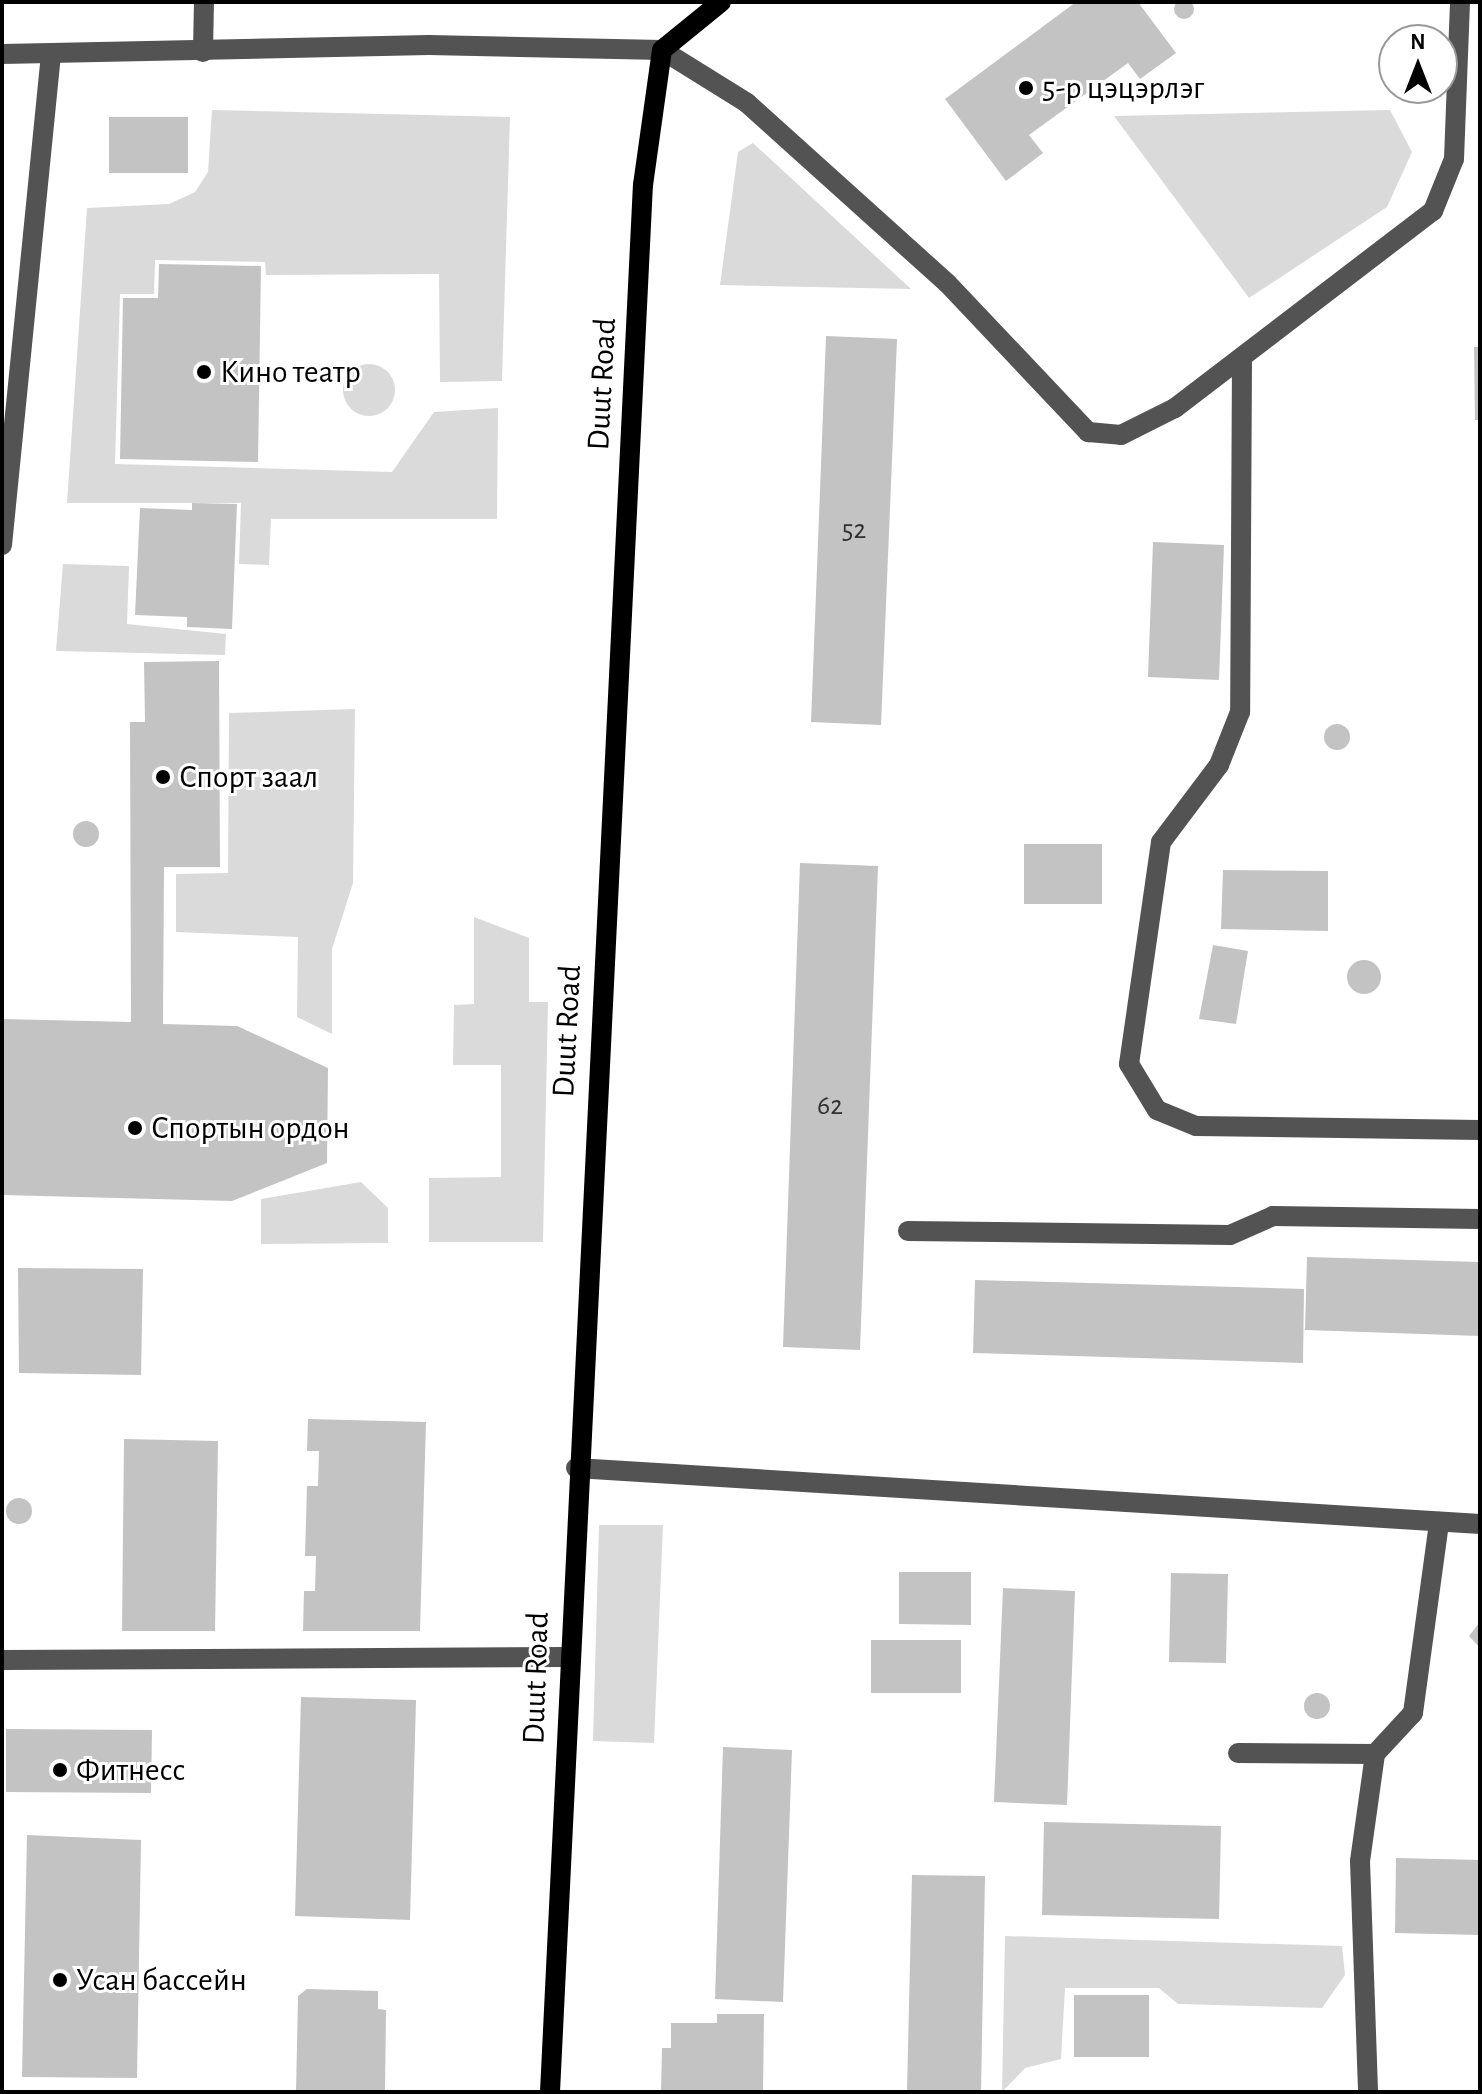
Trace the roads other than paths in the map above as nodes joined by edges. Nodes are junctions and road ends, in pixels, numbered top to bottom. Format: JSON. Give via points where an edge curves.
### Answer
{"nodes":[{"id":1,"x":204,"y":2,"type":"edge"},
{"id":2,"x":721,"y":2,"type":"edge"},
{"id":3,"x":1460,"y":2,"type":"edge"},
{"id":4,"x":662,"y":50,"type":"junction"},
{"id":5,"x":203,"y":52,"type":"junction"},
{"id":6,"x":2,"y":54,"type":"edge"},
{"id":7,"x":51,"y":54,"type":"junction"},
{"id":8,"x":1242,"y":358,"type":"junction"},
{"id":9,"x":2,"y":545,"type":"edge"},
{"id":10,"x":1480,"y":1130,"type":"edge"},
{"id":11,"x":1480,"y":1219,"type":"edge"},
{"id":12,"x":908,"y":1231,"type":"dead end"},
{"id":13,"x":576,"y":1468,"type":"junction"},
{"id":14,"x":1439,"y":1522,"type":"junction"},
{"id":15,"x":1480,"y":1524,"type":"edge"},
{"id":16,"x":566,"y":1657,"type":"junction"},
{"id":17,"x":2,"y":1660,"type":"edge"},
{"id":18,"x":1238,"y":1753,"type":"dead end"},
{"id":19,"x":1375,"y":1754,"type":"junction"},
{"id":20,"x":1368,"y":2090,"type":"dead end"},
{"id":21,"x":550,"y":2092,"type":"edge"}],
"edges":[{"from":1,"to":5,"type":"street"},
{"from":2,"to":4,"type":"main road"},
{"from":3,"to":8,"type":"street","via":[[1454,159],[1433,211]]},
{"from":4,"to":5,"type":"street","via":[[429,45]]},
{"from":4,"to":8,"type":"street","via":[[747,103],[948,284],[1088,432],[1121,435],[1175,408]]},
{"from":4,"to":13,"type":"main road","name":"Duut Road","via":[[643,185]]},
{"from":5,"to":7,"type":"street"},
{"from":6,"to":7,"type":"street"},
{"from":7,"to":9,"type":"street"},
{"from":8,"to":10,"type":"street","via":[[1240,712],[1219,765],[1161,842],[1129,1064],[1157,1110],[1196,1126]]},
{"from":11,"to":12,"type":"street","via":[[1273,1216],[1230,1235]]},
{"from":13,"to":14,"type":"street"},
{"from":13,"to":16,"type":"main road","name":"Duut Road"},
{"from":14,"to":15,"type":"street"},
{"from":14,"to":19,"type":"street","via":[[1413,1713]]},
{"from":16,"to":17,"type":"street"},
{"from":16,"to":21,"type":"main road","name":"Duut Road"},
{"from":18,"to":19,"type":"street"},
{"from":19,"to":20,"type":"street","via":[[1360,1861]]}]}
